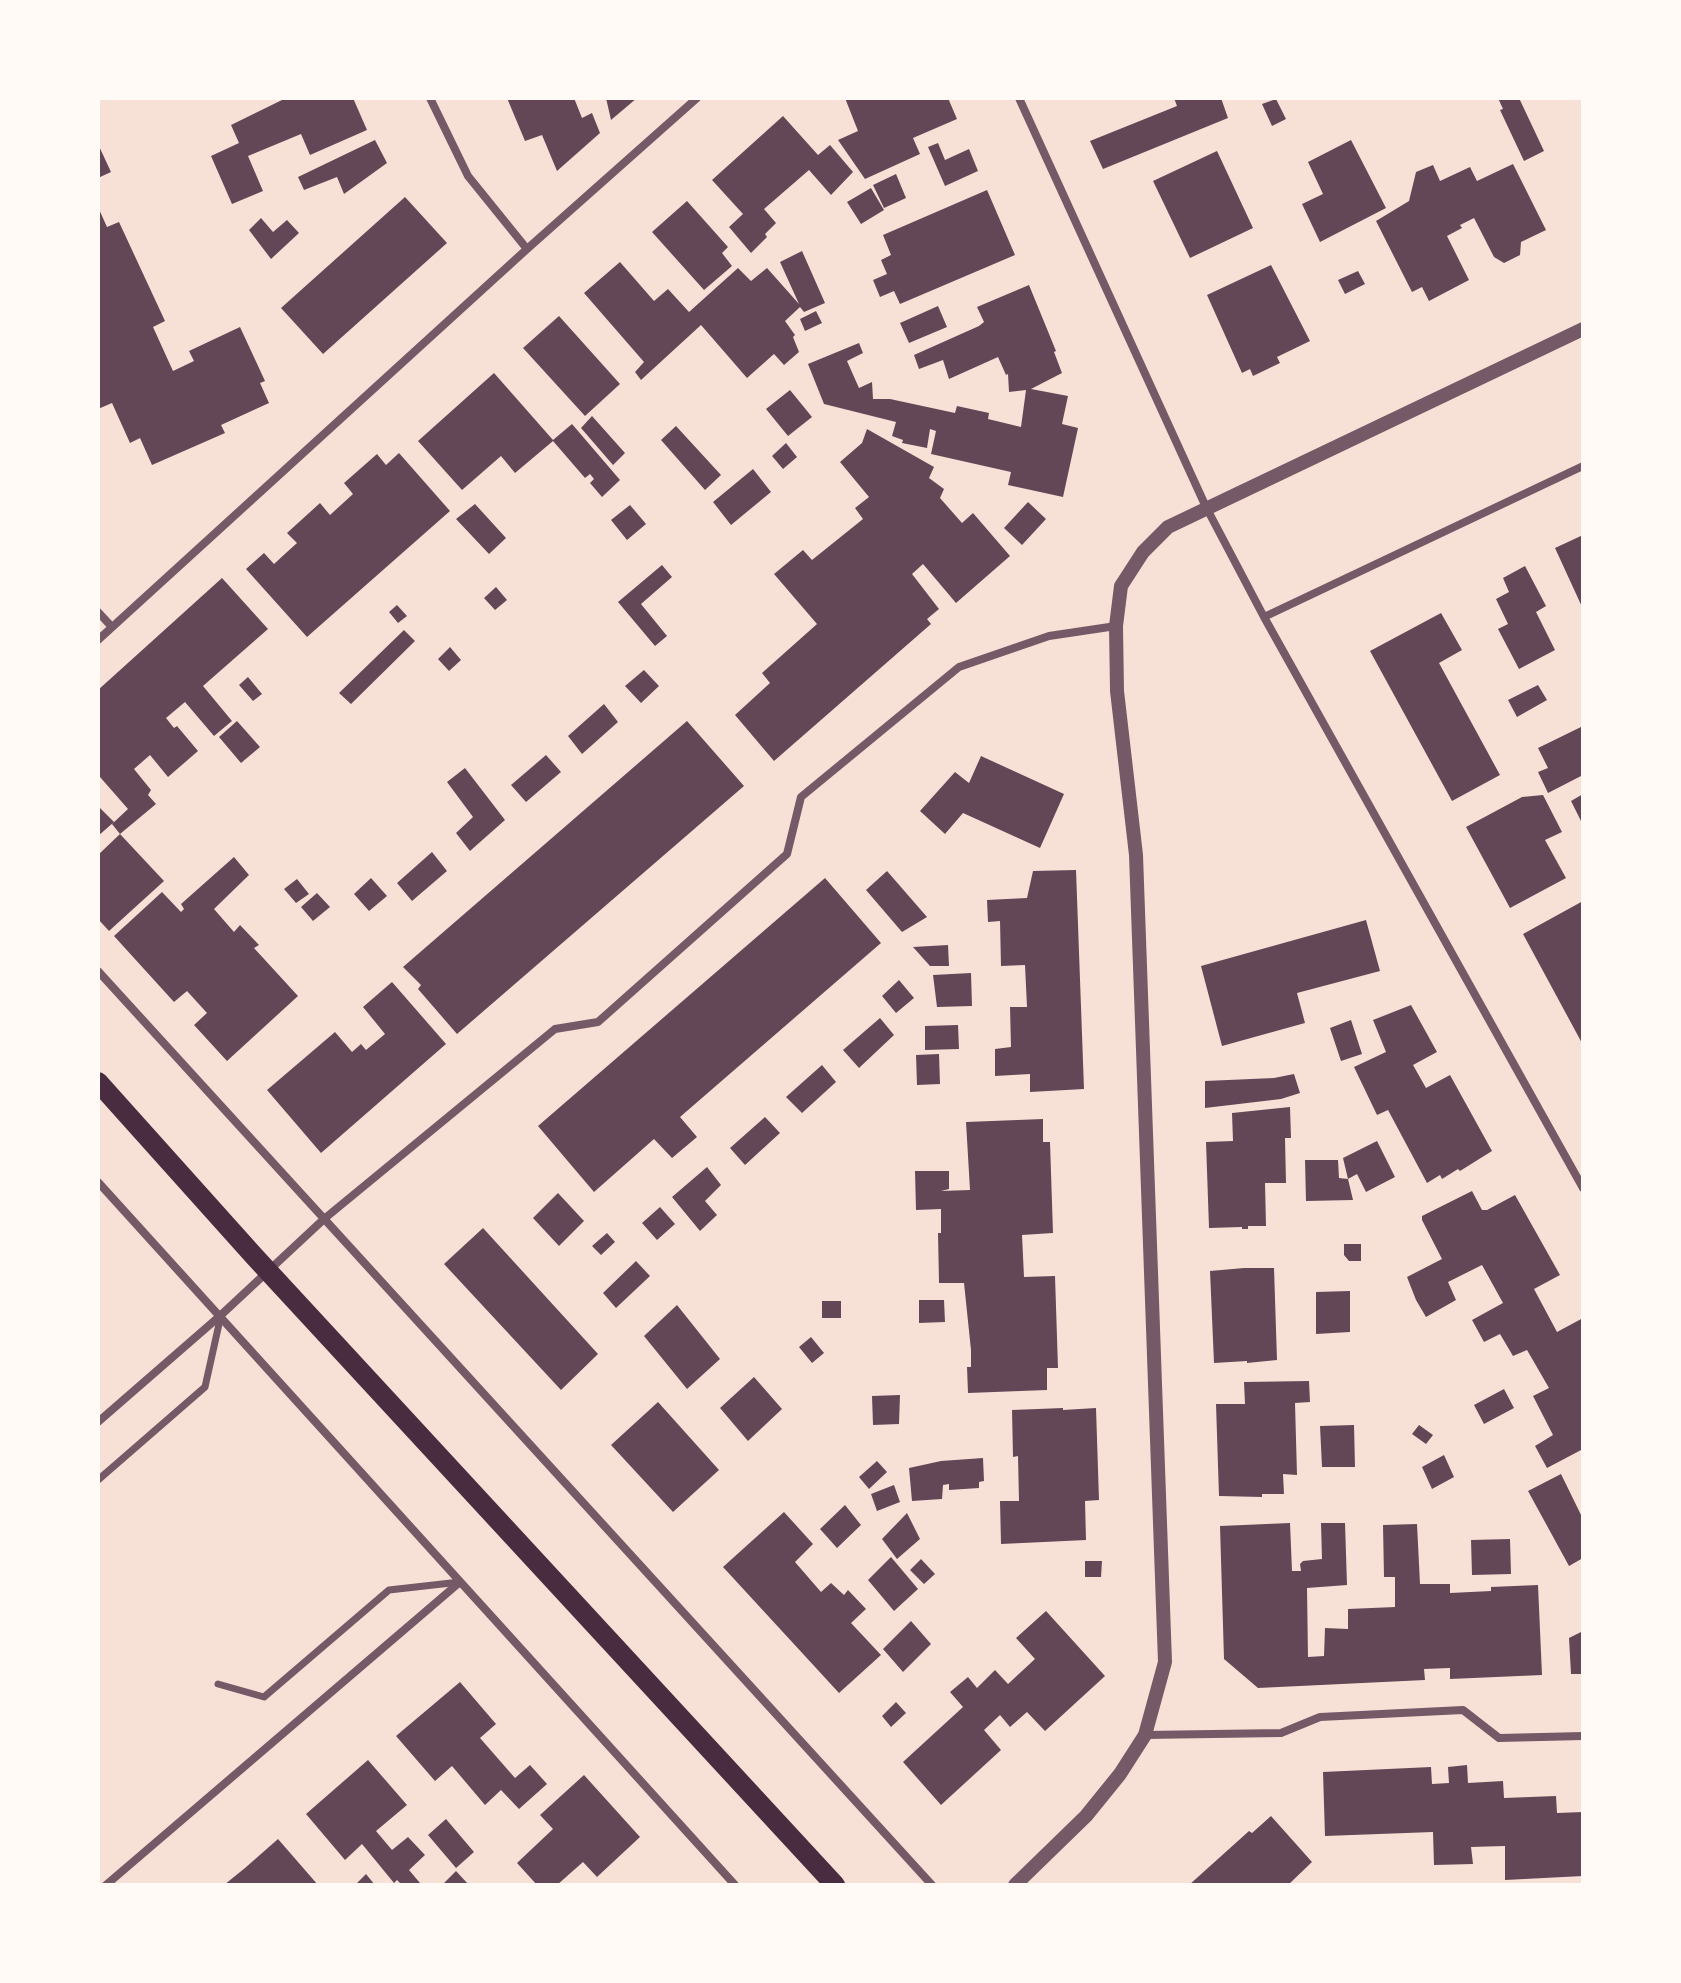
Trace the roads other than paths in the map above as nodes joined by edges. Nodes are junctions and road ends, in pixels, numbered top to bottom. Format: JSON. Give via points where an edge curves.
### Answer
{"nodes":[{"id":1,"x":430,"y":98,"type":"edge"},
{"id":2,"x":697,"y":98,"type":"edge"},
{"id":3,"x":1019,"y":98,"type":"edge"},
{"id":4,"x":527,"y":249,"type":"junction"},
{"id":5,"x":1583,"y":329,"type":"edge"},
{"id":6,"x":1583,"y":466,"type":"edge"},
{"id":7,"x":1206,"y":507,"type":"junction"},
{"id":8,"x":98,"y":612,"type":"edge"},
{"id":9,"x":1264,"y":617,"type":"junction"},
{"id":10,"x":1116,"y":626,"type":"junction"},
{"id":11,"x":112,"y":627,"type":"junction"},
{"id":12,"x":98,"y":640,"type":"edge"},
{"id":13,"x":98,"y":971,"type":"edge"},
{"id":14,"x":98,"y":1082,"type":"edge"},
{"id":15,"x":98,"y":1182,"type":"edge"},
{"id":16,"x":1583,"y":1188,"type":"edge"},
{"id":17,"x":324,"y":1219,"type":"junction"},
{"id":18,"x":221,"y":1315,"type":"junction"},
{"id":19,"x":98,"y":1422,"type":"edge"},
{"id":20,"x":98,"y":1480,"type":"edge"},
{"id":21,"x":460,"y":1582,"type":"junction"},
{"id":22,"x":218,"y":1684,"type":"dead end"},
{"id":23,"x":1145,"y":1735,"type":"junction"},
{"id":24,"x":1583,"y":1736,"type":"edge"},
{"id":25,"x":106,"y":1885,"type":"edge"},
{"id":26,"x":735,"y":1885,"type":"edge"},
{"id":27,"x":835,"y":1885,"type":"edge"},
{"id":28,"x":932,"y":1885,"type":"edge"},
{"id":29,"x":1015,"y":1885,"type":"edge"}],
"edges":[{"from":1,"to":4,"type":"street","via":[[468,176]]},
{"from":2,"to":4,"type":"street"},
{"from":3,"to":7,"type":"street"},
{"from":4,"to":11,"type":"street"},
{"from":5,"to":7,"type":"street"},
{"from":6,"to":9,"type":"street"},
{"from":7,"to":9,"type":"street"},
{"from":7,"to":10,"type":"street","via":[[1168,527],[1143,552],[1121,586]]},
{"from":8,"to":11,"type":"street"},
{"from":9,"to":16,"type":"street"},
{"from":10,"to":17,"type":"street","via":[[1049,636],[959,667],[801,797],[787,854],[598,1022],[555,1029]]},
{"from":10,"to":23,"type":"street","via":[[1117,691],[1137,871],[1165,1662]]},
{"from":11,"to":12,"type":"street"},
{"from":13,"to":17,"type":"street"},
{"from":14,"to":27,"type":"main road"},
{"from":15,"to":18,"type":"street"},
{"from":17,"to":18,"type":"street"},
{"from":17,"to":28,"type":"street"},
{"from":18,"to":19,"type":"street"},
{"from":18,"to":20,"type":"street","via":[[205,1387]]},
{"from":18,"to":21,"type":"street"},
{"from":21,"to":22,"type":"street","via":[[389,1590],[264,1697]]},
{"from":21,"to":25,"type":"street"},
{"from":21,"to":26,"type":"street"},
{"from":23,"to":24,"type":"street","via":[[1281,1733],[1320,1717],[1463,1710],[1499,1738]]},
{"from":23,"to":29,"type":"street","via":[[1086,1816]]}]}
